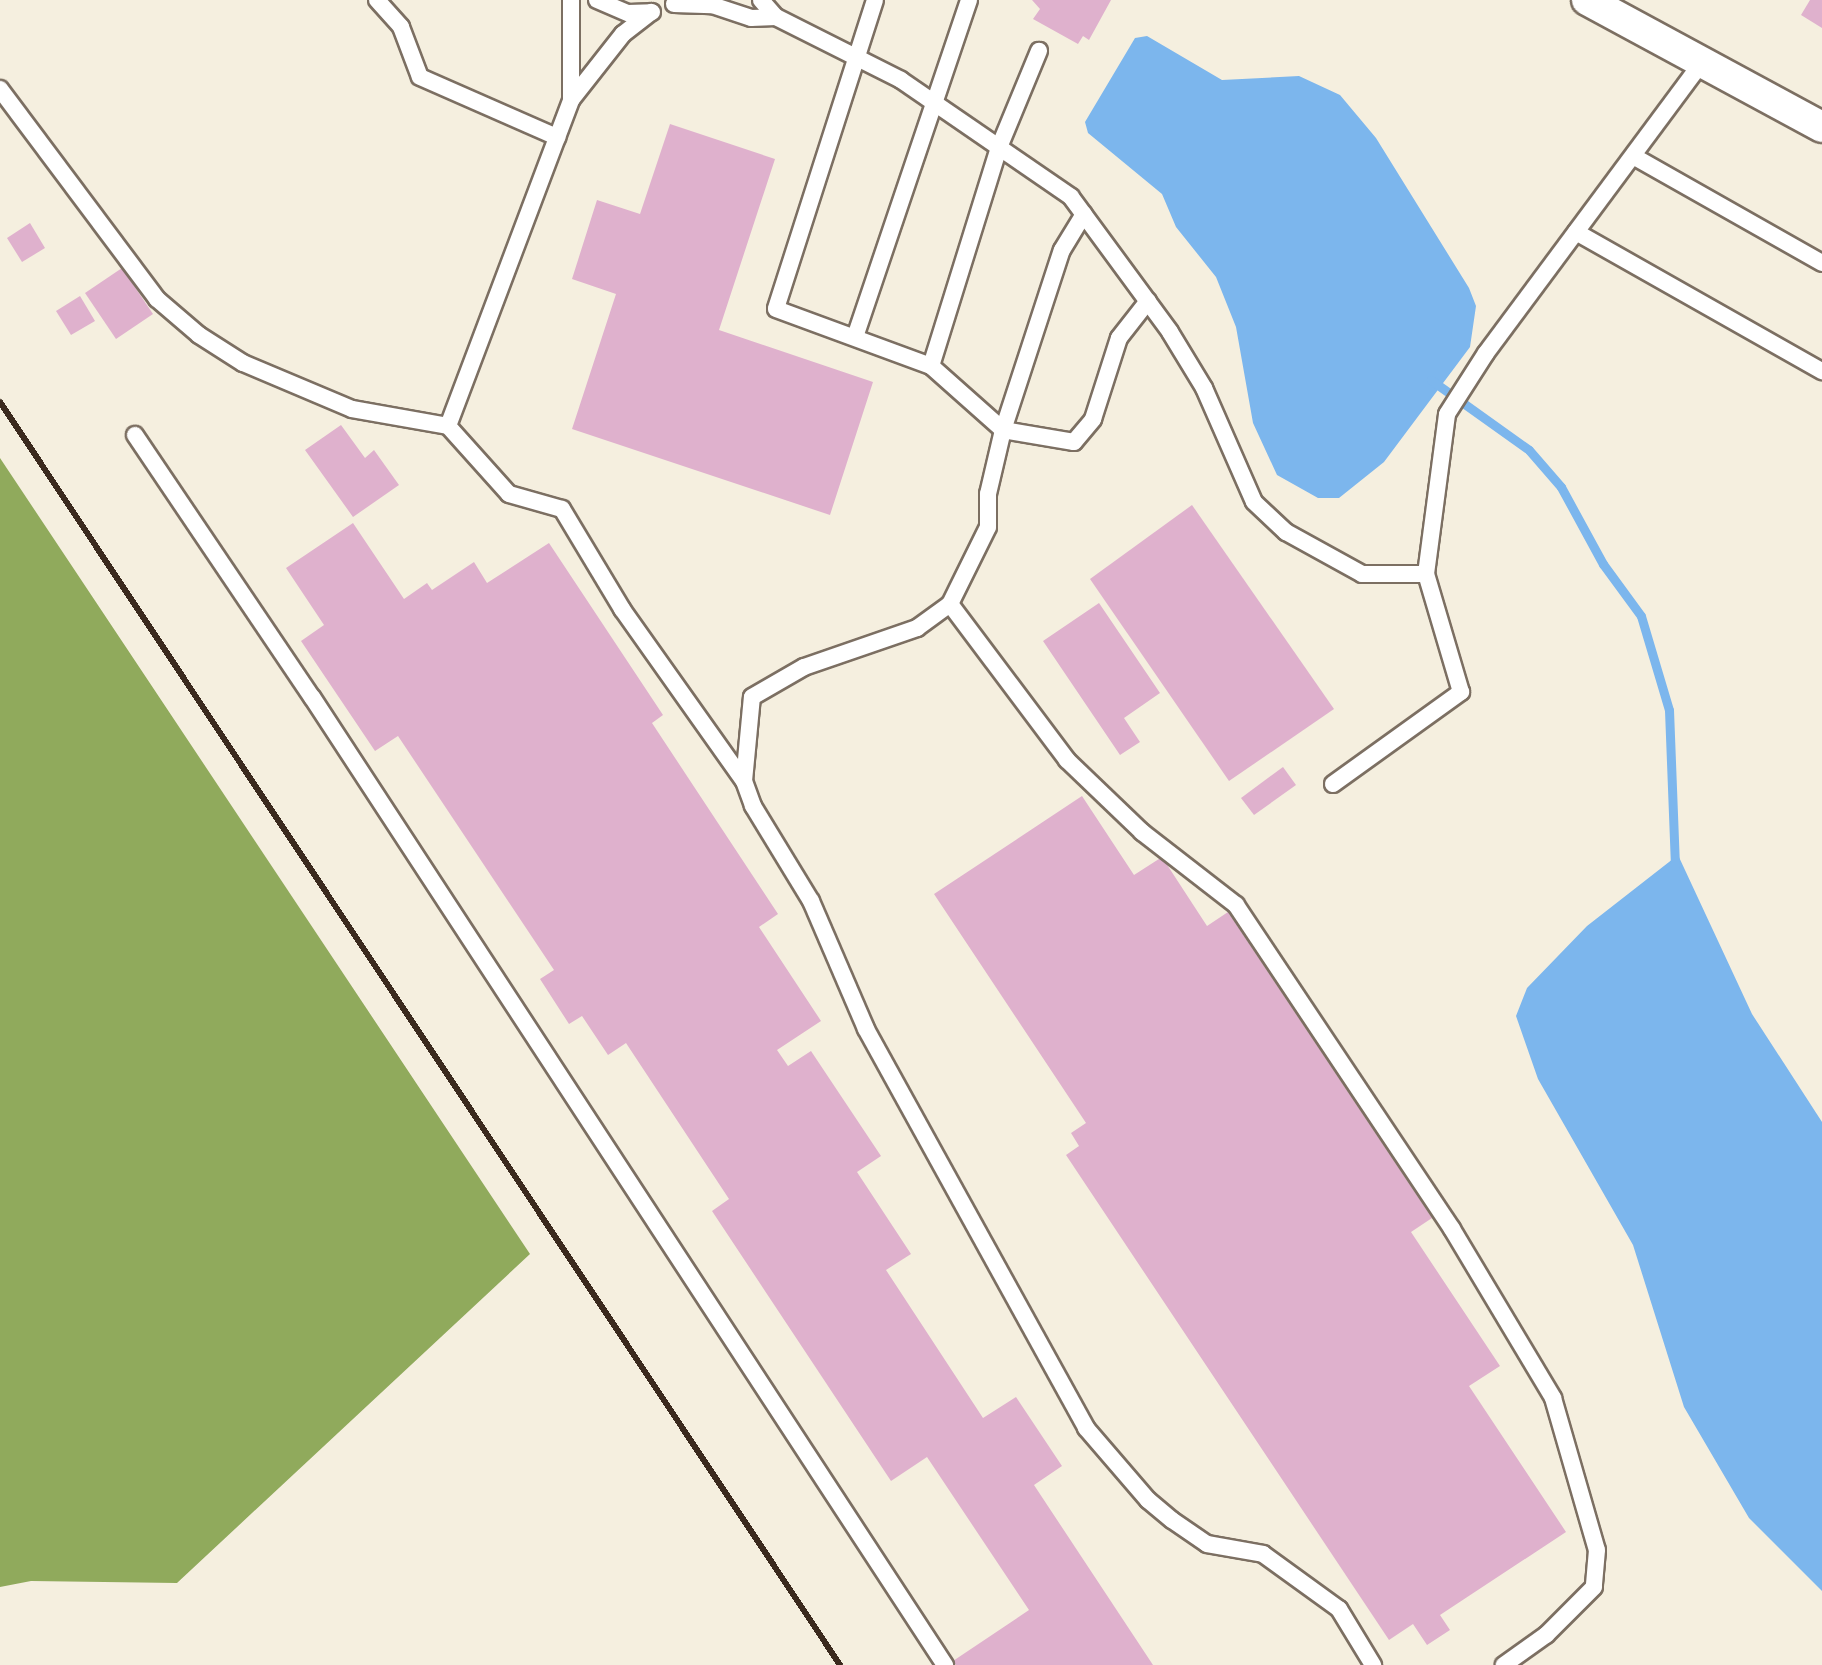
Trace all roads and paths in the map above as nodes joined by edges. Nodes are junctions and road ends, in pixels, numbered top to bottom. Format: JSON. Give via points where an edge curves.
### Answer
{"nodes":[{"id":1,"x":377,"y":0,"type":"edge"},
{"id":2,"x":571,"y":0,"type":"edge"},
{"id":3,"x":597,"y":0,"type":"edge"},
{"id":4,"x":761,"y":0,"type":"edge"},
{"id":5,"x":875,"y":0,"type":"edge"},
{"id":6,"x":969,"y":0,"type":"edge"},
{"id":7,"x":1587,"y":0,"type":"edge"},
{"id":8,"x":677,"y":2,"type":"edge"},
{"id":9,"x":651,"y":12,"type":"junction"},
{"id":10,"x":776,"y":17,"type":"junction"},
{"id":11,"x":1039,"y":51,"type":"dead end"},
{"id":12,"x":854,"y":57,"type":"junction"},
{"id":13,"x":1702,"y":62,"type":"junction"},
{"id":14,"x":0,"y":89,"type":"edge"},
{"id":15,"x":571,"y":100,"type":"junction"},
{"id":16,"x":932,"y":101,"type":"junction"},
{"id":17,"x":1822,"y":127,"type":"edge"},
{"id":18,"x":557,"y":137,"type":"junction"},
{"id":19,"x":1000,"y":145,"type":"junction"},
{"id":20,"x":1633,"y":156,"type":"junction"},
{"id":21,"x":1084,"y":214,"type":"junction"},
{"id":22,"x":1576,"y":232,"type":"junction"},
{"id":23,"x":1822,"y":263,"type":"edge"},
{"id":24,"x":1148,"y":301,"type":"junction"},
{"id":25,"x":855,"y":337,"type":"junction"},
{"id":26,"x":931,"y":366,"type":"junction"},
{"id":27,"x":1822,"y":371,"type":"edge"},
{"id":28,"x":448,"y":426,"type":"junction"},
{"id":29,"x":1003,"y":430,"type":"junction"},
{"id":30,"x":135,"y":435,"type":"dead end"},
{"id":31,"x":1426,"y":574,"type":"junction"},
{"id":32,"x":950,"y":604,"type":"junction"},
{"id":33,"x":744,"y":781,"type":"junction"},
{"id":34,"x":1333,"y":784,"type":"dead end"},
{"id":35,"x":945,"y":1665,"type":"edge"},
{"id":36,"x":1373,"y":1665,"type":"edge"},
{"id":37,"x":1504,"y":1665,"type":"edge"}],
"edges":[{"from":1,"to":18,"type":"lane","via":[[401,27],[420,77]]},
{"from":2,"to":15,"type":"lane"},
{"from":3,"to":9,"type":"lane","via":[[628,13]]},
{"from":4,"to":10,"type":"lane"},
{"from":5,"to":12,"type":"lane"},
{"from":6,"to":16,"type":"lane"},
{"from":7,"to":13,"type":"street"},
{"from":8,"to":9,"type":"lane"},
{"from":8,"to":10,"type":"lane","via":[[712,5],[751,18]]},
{"from":9,"to":15,"type":"lane","via":[[623,34]]},
{"from":10,"to":12,"type":"lane"},
{"from":11,"to":19,"type":"lane"},
{"from":12,"to":16,"type":"lane"},
{"from":12,"to":25,"type":"lane","via":[[776,309]]},
{"from":13,"to":17,"type":"street"},
{"from":13,"to":20,"type":"lane"},
{"from":14,"to":28,"type":"lane","via":[[157,299],[199,335],[243,363],[352,409]]},
{"from":15,"to":18,"type":"lane"},
{"from":16,"to":19,"type":"lane"},
{"from":16,"to":25,"type":"lane"},
{"from":18,"to":28,"type":"lane"},
{"from":19,"to":21,"type":"lane","via":[[1071,197]]},
{"from":19,"to":26,"type":"lane"},
{"from":20,"to":22,"type":"lane"},
{"from":20,"to":23,"type":"lane"},
{"from":21,"to":24,"type":"lane"},
{"from":21,"to":29,"type":"lane","via":[[1062,250]]},
{"from":22,"to":27,"type":"lane"},
{"from":22,"to":31,"type":"lane","via":[[1447,414]]},
{"from":24,"to":29,"type":"lane","via":[[1119,338],[1085,433],[1074,442],[1054,443]]},
{"from":24,"to":31,"type":"lane","via":[[1204,388],[1254,502],[1286,532],[1362,574]]},
{"from":25,"to":26,"type":"lane"},
{"from":26,"to":29,"type":"lane"},
{"from":28,"to":33,"type":"lane","via":[[509,494],[562,509],[622,609]]},
{"from":29,"to":32,"type":"lane","via":[[988,494],[988,527]]},
{"from":30,"to":35,"type":"lane"},
{"from":31,"to":34,"type":"lane","via":[[1461,692]]},
{"from":32,"to":33,"type":"lane","via":[[917,628],[804,667],[752,697]]},
{"from":32,"to":37,"type":"lane","via":[[1067,760],[1142,832],[1236,905],[1452,1229],[1553,1398],[1597,1550],[1594,1587],[1546,1635]]},
{"from":33,"to":36,"type":"lane","via":[[753,806],[811,901],[866,1029],[1086,1428],[1172,1520],[1207,1544],[1263,1554],[1339,1609]]}]}
